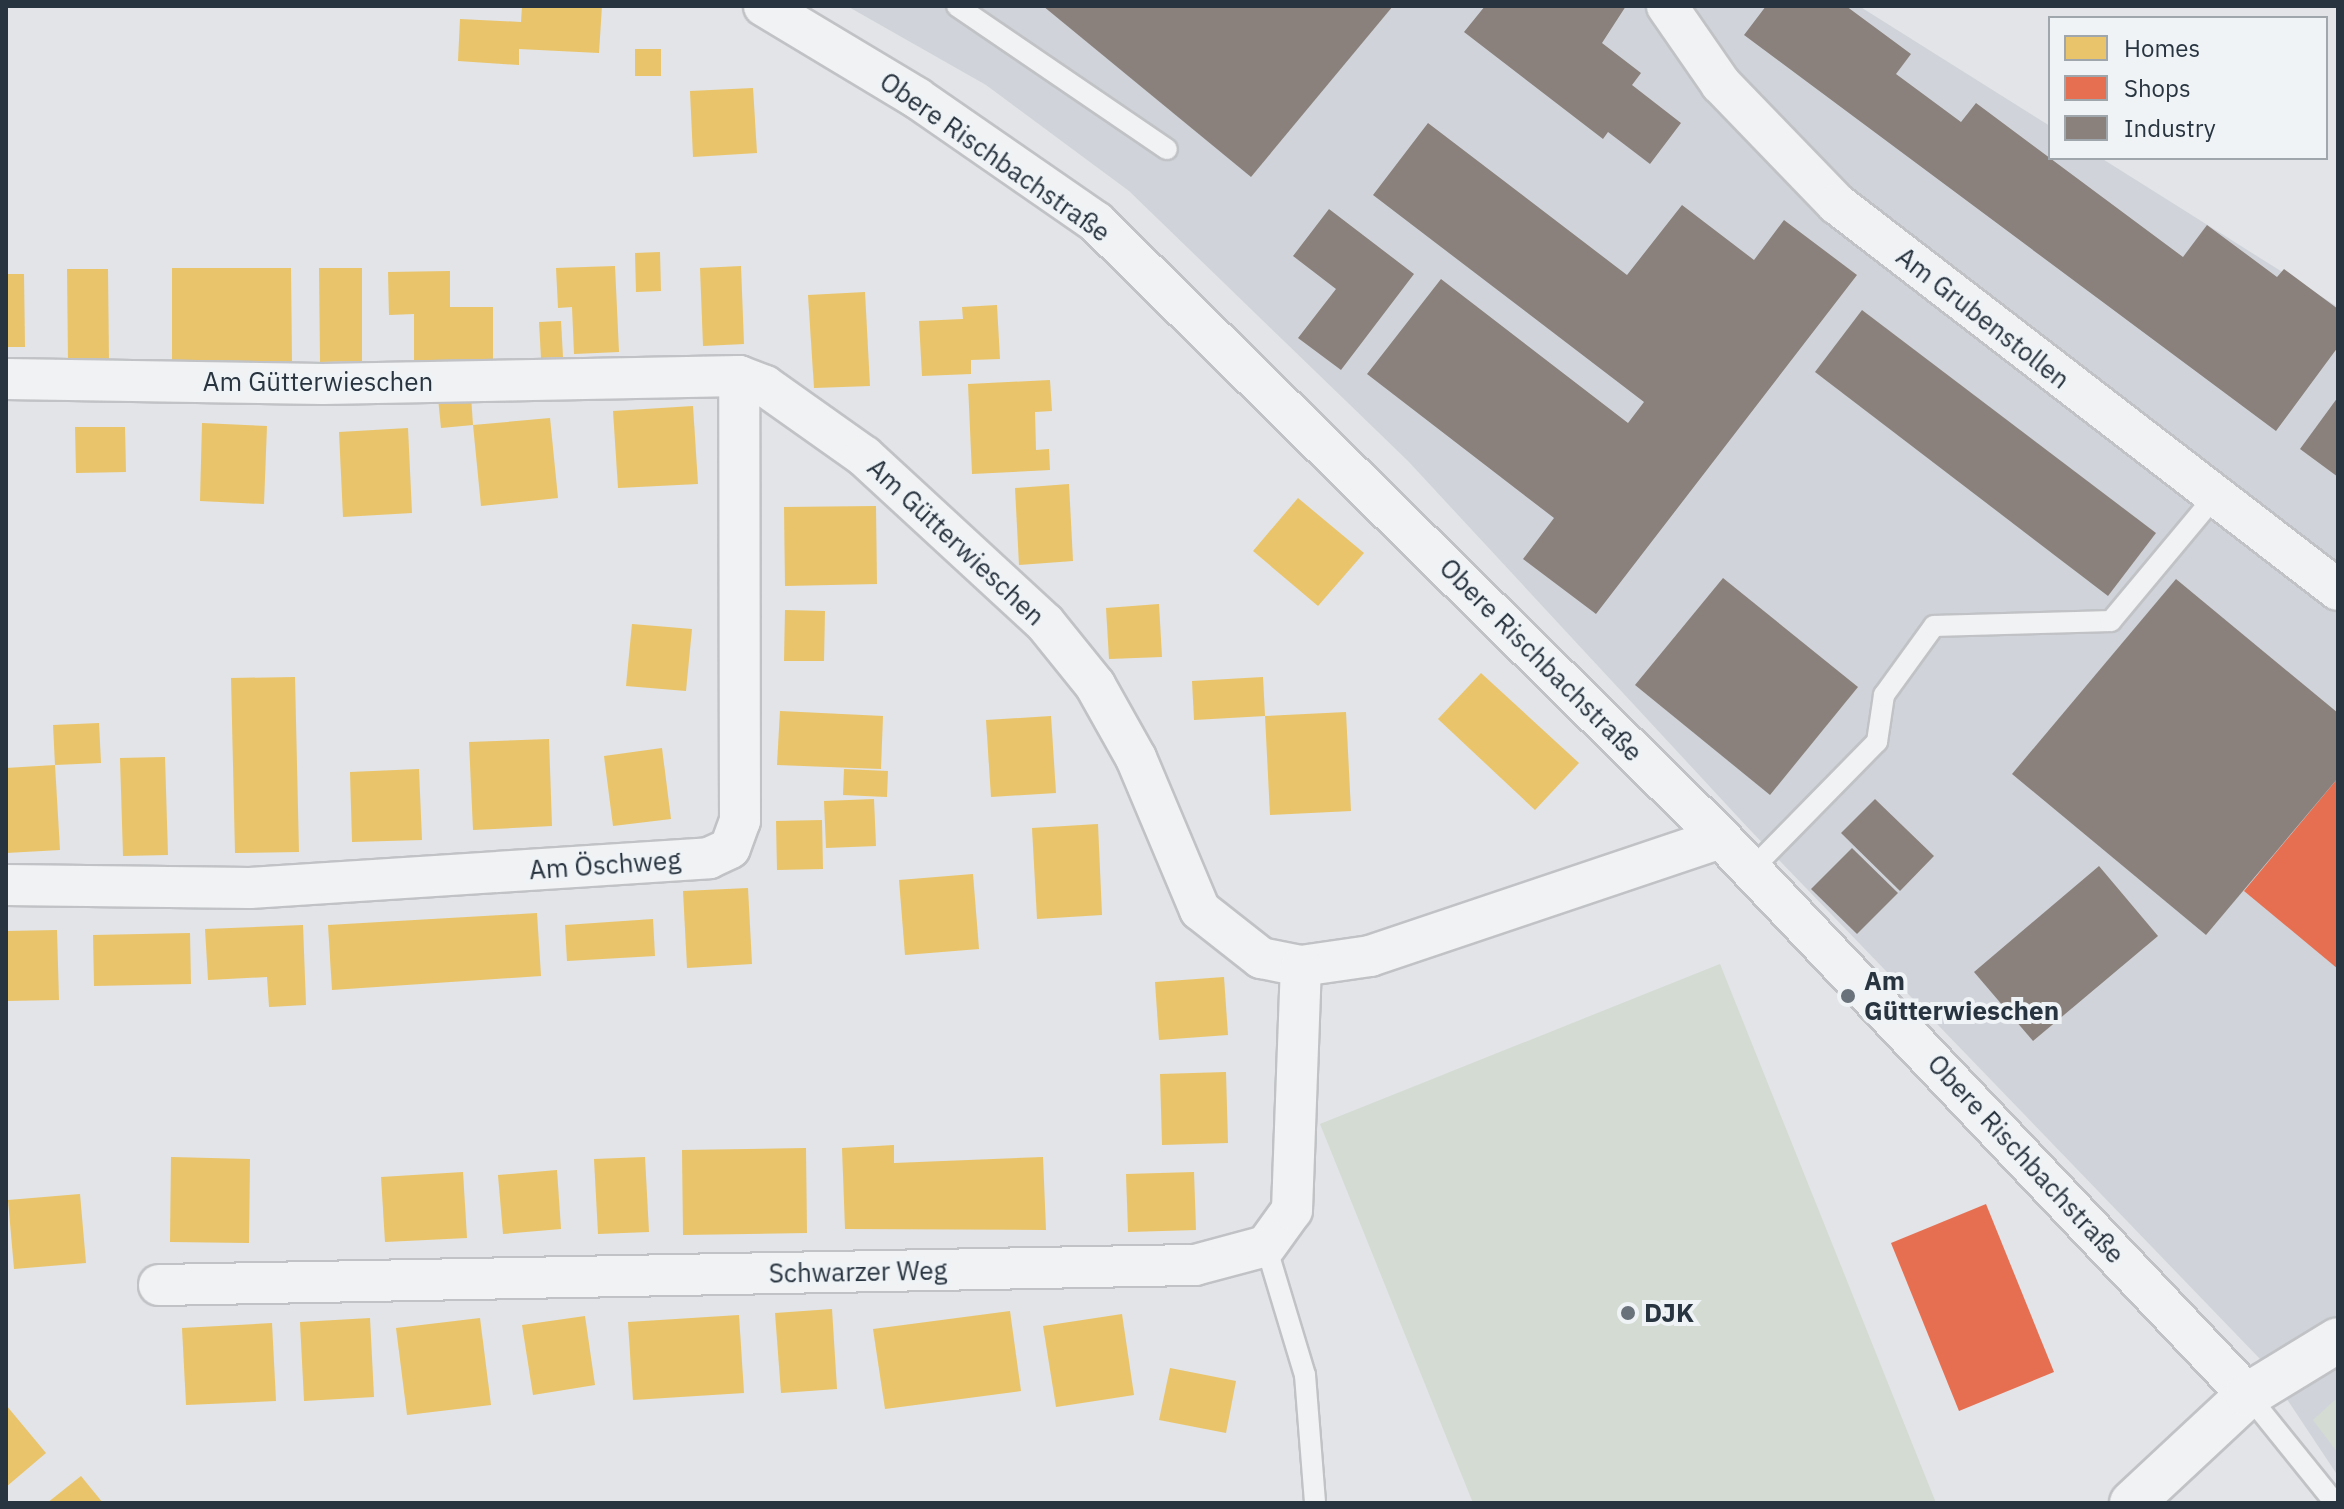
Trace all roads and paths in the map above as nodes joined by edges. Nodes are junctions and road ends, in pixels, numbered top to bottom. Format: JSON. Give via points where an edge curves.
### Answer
{"nodes":[{"id":1,"x":764,"y":6,"type":"edge"},
{"id":2,"x":957,"y":6,"type":"edge"},
{"id":3,"x":1667,"y":6,"type":"edge"},
{"id":4,"x":1167,"y":149,"type":"dead end"},
{"id":5,"x":739,"y":376,"type":"junction"},
{"id":6,"x":6,"y":379,"type":"edge"},
{"id":7,"x":2215,"y":496,"type":"junction"},
{"id":8,"x":2338,"y":590,"type":"edge"},
{"id":9,"x":1721,"y":838,"type":"junction"},
{"id":10,"x":1751,"y":870,"type":"junction"},
{"id":11,"x":6,"y":885,"type":"edge"},
{"id":12,"x":1301,"y":966,"type":"junction"},
{"id":13,"x":1266,"y":1246,"type":"junction"},
{"id":14,"x":159,"y":1285,"type":"dead end"},
{"id":15,"x":2338,"y":1340,"type":"edge"},
{"id":16,"x":2248,"y":1395,"type":"junction"},
{"id":17,"x":1315,"y":1503,"type":"edge"},
{"id":18,"x":2132,"y":1503,"type":"edge"},
{"id":19,"x":2335,"y":1503,"type":"edge"}],
"edges":[{"from":1,"to":9,"type":"street","name":"Obere Rischbachstraße","via":[[917,98],[1096,222]]},
{"from":2,"to":4,"type":"lane"},
{"from":3,"to":7,"type":"street","name":"Am Grubenstollen","via":[[1721,84],[1837,204]]},
{"from":5,"to":6,"type":"street","name":"Am Gütterwieschen","via":[[323,384]]},
{"from":5,"to":11,"type":"street","name":"Am Öschweg","via":[[740,821],[730,848],[709,858],[250,888]]},
{"from":5,"to":12,"type":"street","name":"Am Gütterwieschen","via":[[765,386],[864,456],[1045,623],[1095,685],[1136,758],[1200,910],[1261,958]]},
{"from":7,"to":8,"type":"street","name":"Am Grubenstollen"},
{"from":7,"to":10,"type":"lane","via":[[2111,621],[1934,626],[1884,695],[1877,742]]},
{"from":9,"to":10,"type":"street","name":"Obere Rischbachstraße"},
{"from":9,"to":12,"type":"street","name":"Am Gütterwieschen","via":[[1370,956]]},
{"from":10,"to":16,"type":"street","name":"Obere Rischbachstraße"},
{"from":12,"to":13,"type":"street","via":[[1292,1210]]},
{"from":13,"to":14,"type":"street","name":"Schwarzer Weg","via":[[1195,1265]]},
{"from":13,"to":17,"type":"lane","via":[[1305,1375]]},
{"from":15,"to":16,"type":"street"},
{"from":16,"to":18,"type":"street"},
{"from":16,"to":19,"type":"lane"}]}
